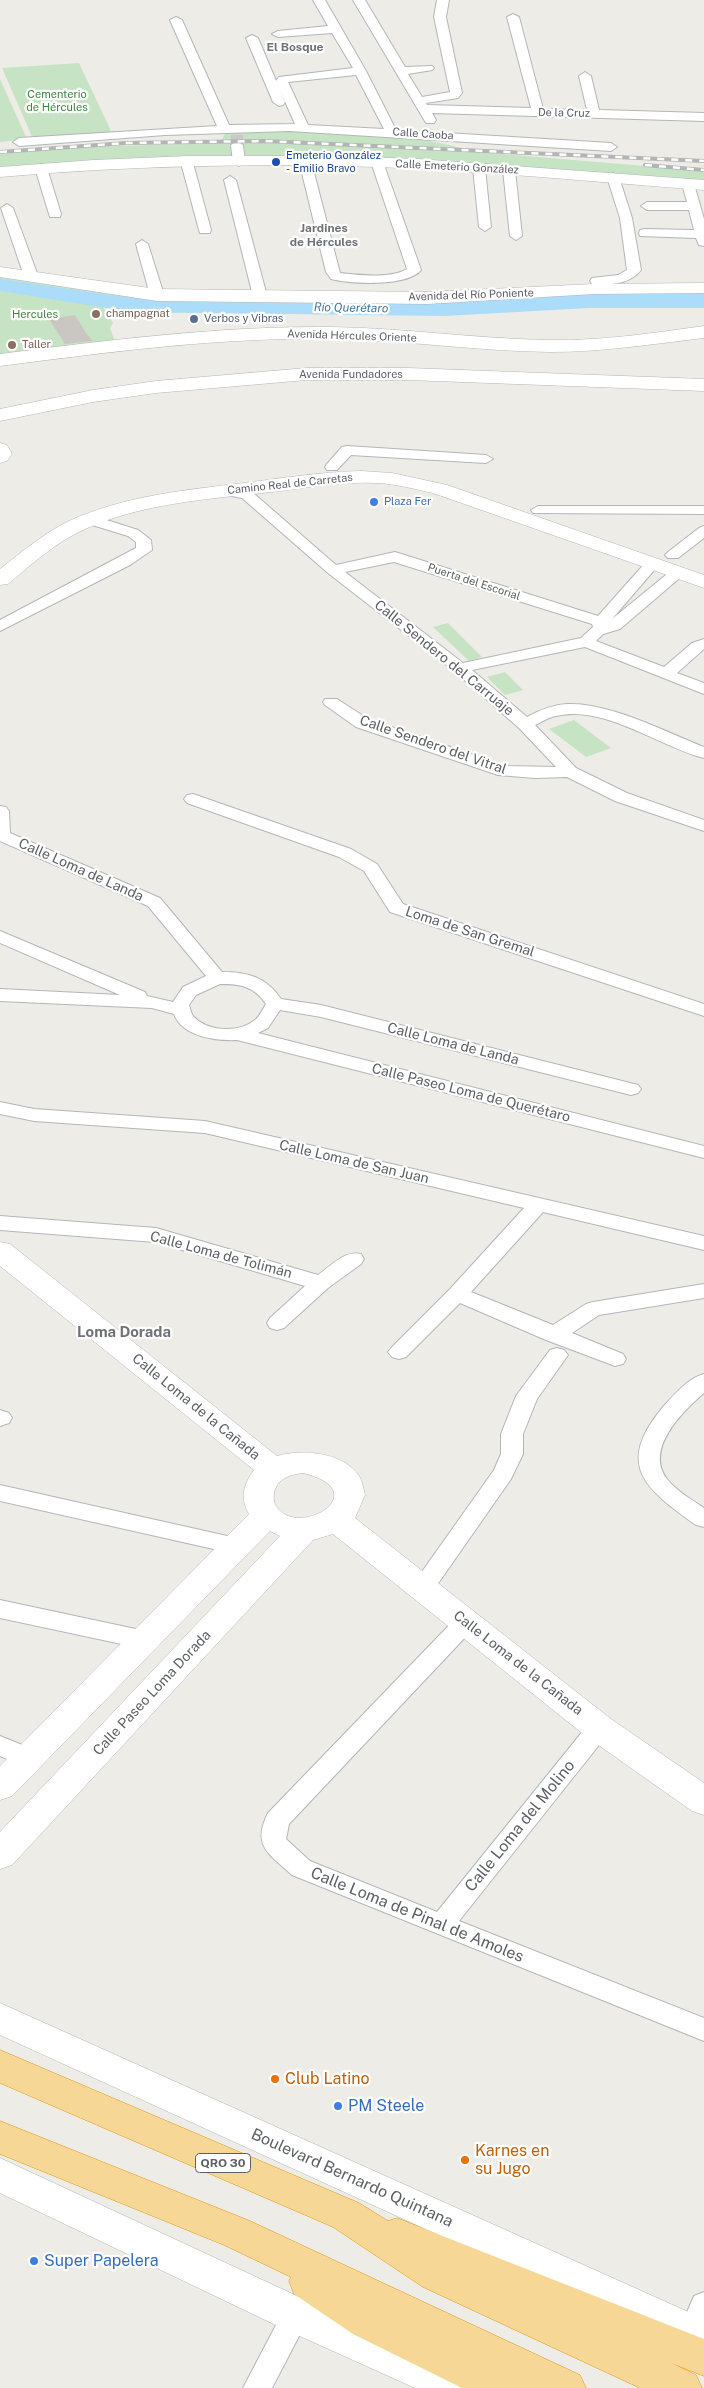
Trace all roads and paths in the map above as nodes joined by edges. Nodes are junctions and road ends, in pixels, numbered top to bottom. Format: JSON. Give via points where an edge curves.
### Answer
{"nodes":[{"id":1,"x":319,"y":0,"type":"edge"},
{"id":2,"x":359,"y":0,"type":"edge"},
{"id":3,"x":443,"y":0,"type":"edge"},
{"id":4,"x":513,"y":18,"type":"dead end"},
{"id":5,"x":176,"y":20,"type":"dead end"},
{"id":6,"x":336,"y":29,"type":"junction"},
{"id":7,"x":278,"y":34,"type":"dead end"},
{"id":8,"x":252,"y":38,"type":"dead end"},
{"id":9,"x":428,"y":68,"type":"dead end"},
{"id":10,"x":360,"y":71,"type":"junction"},
{"id":11,"x":401,"y":71,"type":"junction"},
{"id":12,"x":585,"y":76,"type":"dead end"},
{"id":13,"x":422,"y":105,"type":"junction"},
{"id":14,"x":538,"y":113,"type":"junction"},
{"id":15,"x":594,"y":114,"type":"junction"},
{"id":16,"x":704,"y":117,"type":"edge"},
{"id":17,"x":289,"y":127,"type":"junction"},
{"id":18,"x":303,"y":127,"type":"junction"},
{"id":19,"x":391,"y":132,"type":"junction"},
{"id":20,"x":438,"y":135,"type":"junction"},
{"id":21,"x":234,"y":139,"type":"junction"},
{"id":22,"x":19,"y":142,"type":"dead end"},
{"id":23,"x":611,"y":146,"type":"dead end"},
{"id":24,"x":376,"y":162,"type":"junction"},
{"id":25,"x":187,"y":163,"type":"junction"},
{"id":26,"x":41,"y":168,"type":"junction"},
{"id":27,"x":479,"y":168,"type":"junction"},
{"id":28,"x":307,"y":169,"type":"dead end"},
{"id":29,"x":509,"y":170,"type":"junction"},
{"id":30,"x":0,"y":172,"type":"edge"},
{"id":31,"x":613,"y":177,"type":"junction"},
{"id":32,"x":230,"y":180,"type":"dead end"},
{"id":33,"x":696,"y":184,"type":"edge"},
{"id":34,"x":648,"y":206,"type":"dead end"},
{"id":35,"x":693,"y":206,"type":"junction"},
{"id":36,"x":7,"y":208,"type":"dead end"},
{"id":37,"x":54,"y":214,"type":"dead end"},
{"id":38,"x":485,"y":228,"type":"dead end"},
{"id":39,"x":205,"y":230,"type":"dead end"},
{"id":40,"x":645,"y":232,"type":"dead end"},
{"id":41,"x":516,"y":236,"type":"dead end"},
{"id":42,"x":703,"y":237,"type":"edge"},
{"id":43,"x":142,"y":244,"type":"dead end"},
{"id":44,"x":0,"y":272,"type":"edge"},
{"id":45,"x":31,"y":276,"type":"junction"},
{"id":46,"x":597,"y":281,"type":"dead end"},
{"id":47,"x":704,"y":288,"type":"edge"},
{"id":48,"x":157,"y":295,"type":"junction"},
{"id":49,"x":260,"y":296,"type":"junction"},
{"id":50,"x":704,"y":332,"type":"edge"},
{"id":51,"x":0,"y":360,"type":"edge"},
{"id":52,"x":704,"y":378,"type":"edge"},
{"id":53,"x":704,"y":385,"type":"edge"},
{"id":54,"x":0,"y":402,"type":"edge"},
{"id":55,"x":0,"y":415,"type":"edge"},
{"id":56,"x":0,"y":449,"type":"edge"},
{"id":57,"x":0,"y":457,"type":"edge"},
{"id":58,"x":486,"y":459,"type":"dead end"},
{"id":59,"x":332,"y":467,"type":"junction"},
{"id":60,"x":237,"y":486,"type":"junction"},
{"id":61,"x":196,"y":489,"type":"junction"},
{"id":62,"x":538,"y":510,"type":"junction"},
{"id":63,"x":704,"y":510,"type":"edge"},
{"id":64,"x":92,"y":520,"type":"junction"},
{"id":65,"x":704,"y":531,"type":"edge"},
{"id":66,"x":0,"y":559,"type":"edge"},
{"id":67,"x":651,"y":564,"type":"junction"},
{"id":68,"x":675,"y":564,"type":"junction"},
{"id":69,"x":704,"y":565,"type":"edge"},
{"id":70,"x":333,"y":570,"type":"junction"},
{"id":71,"x":0,"y":580,"type":"edge"},
{"id":72,"x":704,"y":582,"type":"edge"},
{"id":73,"x":0,"y":626,"type":"edge"},
{"id":74,"x":599,"y":630,"type":"junction"},
{"id":75,"x":704,"y":644,"type":"edge"},
{"id":76,"x":460,"y":668,"type":"junction"},
{"id":77,"x":666,"y":674,"type":"junction"},
{"id":78,"x":704,"y":689,"type":"edge"},
{"id":79,"x":331,"y":702,"type":"dead end"},
{"id":80,"x":525,"y":724,"type":"junction"},
{"id":81,"x":704,"y":754,"type":"edge"},
{"id":82,"x":570,"y":772,"type":"junction"},
{"id":83,"x":193,"y":799,"type":"dead end"},
{"id":84,"x":0,"y":811,"type":"edge"},
{"id":85,"x":704,"y":826,"type":"edge"},
{"id":86,"x":1,"y":835,"type":"edge"},
{"id":87,"x":0,"y":936,"type":"edge"},
{"id":88,"x":217,"y":978,"type":"junction"},
{"id":89,"x":0,"y":995,"type":"edge"},
{"id":90,"x":154,"y":1002,"type":"junction"},
{"id":91,"x":275,"y":1004,"type":"junction"},
{"id":92,"x":179,"y":1010,"type":"junction"},
{"id":93,"x":704,"y":1010,"type":"edge"},
{"id":94,"x":237,"y":1034,"type":"junction"},
{"id":95,"x":631,"y":1089,"type":"dead end"},
{"id":96,"x":0,"y":1108,"type":"edge"},
{"id":97,"x":704,"y":1152,"type":"edge"},
{"id":98,"x":538,"y":1205,"type":"junction"},
{"id":99,"x":0,"y":1223,"type":"edge"},
{"id":100,"x":704,"y":1243,"type":"edge"},
{"id":101,"x":0,"y":1251,"type":"edge"},
{"id":102,"x":354,"y":1259,"type":"dead end"},
{"id":103,"x":321,"y":1283,"type":"junction"},
{"id":104,"x":704,"y":1291,"type":"edge"},
{"id":105,"x":457,"y":1294,"type":"junction"},
{"id":106,"x":277,"y":1323,"type":"dead end"},
{"id":107,"x":555,"y":1345,"type":"junction"},
{"id":108,"x":399,"y":1352,"type":"dead end"},
{"id":109,"x":615,"y":1359,"type":"dead end"},
{"id":110,"x":704,"y":1381,"type":"edge"},
{"id":111,"x":274,"y":1470,"type":"junction"},
{"id":112,"x":0,"y":1493,"type":"edge"},
{"id":113,"x":266,"y":1516,"type":"junction"},
{"id":114,"x":704,"y":1519,"type":"edge"},
{"id":115,"x":337,"y":1520,"type":"junction"},
{"id":116,"x":304,"y":1530,"type":"junction"},
{"id":117,"x":236,"y":1546,"type":"junction"},
{"id":118,"x":422,"y":1589,"type":"junction"},
{"id":119,"x":0,"y":1610,"type":"edge"},
{"id":120,"x":466,"y":1622,"type":"junction"},
{"id":121,"x":145,"y":1640,"type":"junction"},
{"id":122,"x":599,"y":1728,"type":"junction"},
{"id":123,"x":14,"y":1752,"type":"edge"},
{"id":124,"x":0,"y":1787,"type":"edge"},
{"id":125,"x":704,"y":1801,"type":"edge"},
{"id":126,"x":1,"y":1853,"type":"edge"},
{"id":127,"x":441,"y":1925,"type":"junction"},
{"id":128,"x":0,"y":2018,"type":"edge"},
{"id":129,"x":704,"y":2030,"type":"edge"},
{"id":130,"x":0,"y":2066,"type":"edge"},
{"id":131,"x":0,"y":2137,"type":"edge"},
{"id":132,"x":0,"y":2175,"type":"edge"},
{"id":133,"x":346,"y":2215,"type":"junction"},
{"id":134,"x":237,"y":2233,"type":"junction"},
{"id":135,"x":296,"y":2315,"type":"junction"},
{"id":136,"x":701,"y":2333,"type":"edge"},
{"id":137,"x":257,"y":2388,"type":"edge"},
{"id":138,"x":458,"y":2388,"type":"edge"},
{"id":139,"x":502,"y":2388,"type":"edge"},
{"id":140,"x":566,"y":2388,"type":"edge"},
{"id":141,"x":682,"y":2388,"type":"edge"}],
"edges":[{"from":1,"to":6,"type":"street"},
{"from":2,"to":11,"type":"street"},
{"from":3,"to":13,"type":"street","via":[[440,17],[456,92]]},
{"from":4,"to":14,"type":"street"},
{"from":5,"to":21,"type":"street"},
{"from":6,"to":7,"type":"street"},
{"from":6,"to":10,"type":"street"},
{"from":8,"to":17,"type":"street"},
{"from":9,"to":11,"type":"street"},
{"from":10,"to":18,"type":"street","via":[[312,71],[282,81]]},
{"from":10,"to":19,"type":"street"},
{"from":11,"to":13,"type":"street"},
{"from":12,"to":15,"type":"street"},
{"from":13,"to":14,"type":"street","name":"De la Cruz"},
{"from":13,"to":20,"type":"street"},
{"from":14,"to":15,"type":"street","name":"De la Cruz"},
{"from":15,"to":16,"type":"street","name":"De la Cruz"},
{"from":17,"to":18,"type":"street","name":"Calle Caoba"},
{"from":17,"to":21,"type":"street","name":"Calle Caoba"},
{"from":18,"to":19,"type":"street","name":"Calle Caoba"},
{"from":19,"to":20,"type":"street","name":"Calle Caoba"},
{"from":20,"to":23,"type":"street","name":"Calle Caoba"},
{"from":21,"to":22,"type":"street","name":"Calle Caoba"},
{"from":21,"to":24,"type":"street","name":"Calle Emeterio González"},
{"from":21,"to":25,"type":"street","name":"Calle Emeterio González"},
{"from":24,"to":27,"type":"street","name":"Calle Emeterio González"},
{"from":24,"to":28,"type":"street","via":[[414,270],[399,277],[336,276]]},
{"from":25,"to":26,"type":"street","name":"Calle Emeterio González"},
{"from":25,"to":39,"type":"street"},
{"from":26,"to":30,"type":"street","name":"Calle Emeterio González"},
{"from":26,"to":37,"type":"street"},
{"from":27,"to":29,"type":"street","name":"Calle Emeterio González"},
{"from":27,"to":38,"type":"street"},
{"from":29,"to":31,"type":"street","name":"Calle Emeterio González"},
{"from":29,"to":41,"type":"street"},
{"from":31,"to":33,"type":"street","name":"Calle Emeterio González"},
{"from":31,"to":46,"type":"street","via":[[626,218],[634,270],[632,275],[624,278]]},
{"from":32,"to":49,"type":"street"},
{"from":33,"to":35,"type":"street"},
{"from":34,"to":35,"type":"street"},
{"from":35,"to":42,"type":"street"},
{"from":36,"to":45,"type":"street"},
{"from":40,"to":42,"type":"street"},
{"from":43,"to":48,"type":"street"},
{"from":44,"to":45,"type":"street","name":"Avenida del Río Poniente"},
{"from":45,"to":48,"type":"street","name":"Avenida del Río Poniente"},
{"from":47,"to":49,"type":"street","name":"Avenida del Río Poniente","via":[[594,289],[428,298]]},
{"from":48,"to":49,"type":"street","name":"Avenida del Río Poniente"},
{"from":50,"to":51,"type":"street","name":"Avenida Hércules Oriente","via":[[645,340],[550,346],[332,333],[251,334]]},
{"from":52,"to":54,"type":"street","name":"Avenida Fundadores","via":[[370,367],[273,368],[99,386]]},
{"from":53,"to":55,"type":"street","name":"Avenida Fundadores","via":[[408,374],[307,374],[147,389]]},
{"from":56,"to":57,"type":"street"},
{"from":58,"to":59,"type":"street","via":[[347,450]]},
{"from":59,"to":60,"type":"street","name":"Camino Real de Carretas"},
{"from":59,"to":62,"type":"street","name":"Camino Real de Carretas","via":[[422,474]]},
{"from":60,"to":61,"type":"street","name":"Camino Real de Carretas"},
{"from":60,"to":67,"type":"street","name":"Camino Real de Carretas","via":[[349,477],[414,482]]},
{"from":60,"to":70,"type":"street","name":"Calle Sendero del Carruaje"},
{"from":61,"to":64,"type":"street","name":"Camino Real de Carretas"},
{"from":61,"to":66,"type":"street","name":"Camino Real de Carretas","via":[[117,497],[79,510],[48,524]]},
{"from":62,"to":63,"type":"street"},
{"from":62,"to":68,"type":"street","name":"Camino Real de Carretas"},
{"from":64,"to":71,"type":"street","name":"Camino Real de Carretas","via":[[44,545]]},
{"from":64,"to":73,"type":"street","via":[[133,533],[142,540],[144,550]]},
{"from":65,"to":68,"type":"street"},
{"from":67,"to":68,"type":"street","name":"Camino Real de Carretas"},
{"from":67,"to":74,"type":"street"},
{"from":68,"to":69,"type":"street","name":"Camino Real de Carretas"},
{"from":68,"to":72,"type":"street","name":"Camino Real de Carretas"},
{"from":68,"to":74,"type":"street"},
{"from":70,"to":74,"type":"street","name":"Puerta del Escorial","via":[[378,558],[395,557]]},
{"from":70,"to":76,"type":"street","name":"Calle Sendero del Carruaje"},
{"from":74,"to":76,"type":"street"},
{"from":74,"to":77,"type":"street","name":"Puerta del Escorial"},
{"from":75,"to":77,"type":"street"},
{"from":76,"to":80,"type":"street","name":"Calle Sendero del Carruaje"},
{"from":77,"to":78,"type":"street","name":"Puerta del Escorial"},
{"from":79,"to":82,"type":"street","name":"Calle Sendero del Vitral","via":[[362,722],[504,771]]},
{"from":80,"to":81,"type":"street","via":[[554,711],[582,708]]},
{"from":80,"to":82,"type":"street","name":"Calle Sendero del Carruaje"},
{"from":82,"to":85,"type":"street","name":"Calle Sendero del Carruaje","via":[[621,797]]},
{"from":83,"to":93,"type":"street","name":"Loma de San Gremal","via":[[345,853],[371,868],[396,908]]},
{"from":84,"to":86,"type":"street"},
{"from":86,"to":88,"type":"street","name":"Calle Loma de Landa","via":[[154,902]]},
{"from":87,"to":90,"type":"street"},
{"from":88,"to":91,"type":"street","via":[[244,978],[266,988]]},
{"from":88,"to":92,"type":"street","via":[[196,984],[182,996]]},
{"from":89,"to":90,"type":"street"},
{"from":90,"to":92,"type":"street"},
{"from":91,"to":94,"type":"street","via":[[270,1017],[257,1028]]},
{"from":91,"to":95,"type":"street","name":"Calle Loma de Landa","via":[[321,1011]]},
{"from":92,"to":94,"type":"street","via":[[192,1027],[206,1032]]},
{"from":94,"to":97,"type":"street","name":"Calle Paseo Loma de Querétaro"},
{"from":96,"to":98,"type":"street","name":"Calle Loma de San Juan","via":[[34,1114],[205,1127]]},
{"from":98,"to":100,"type":"street","name":"Calle Loma de San Juan"},
{"from":98,"to":105,"type":"street"},
{"from":99,"to":103,"type":"street","name":"Calle Loma de Tolimán","via":[[156,1235]]},
{"from":101,"to":111,"type":"street","name":"Calle Loma de la Cañada"},
{"from":102,"to":103,"type":"street"},
{"from":103,"to":106,"type":"street"},
{"from":104,"to":107,"type":"street","via":[[593,1310]]},
{"from":105,"to":107,"type":"street"},
{"from":105,"to":108,"type":"street"},
{"from":107,"to":109,"type":"street"},
{"from":107,"to":118,"type":"street","via":[[518,1414],[512,1434],[512,1454],[503,1473]]},
{"from":110,"to":114,"type":"street","via":[[678,1403],[657,1434],[650,1448],[650,1463],[654,1478],[667,1492]]},
{"from":111,"to":113,"type":"street","via":[[263,1480],[257,1492],[258,1504]]},
{"from":111,"to":115,"type":"street","via":[[303,1462],[333,1468],[350,1487],[346,1510]]},
{"from":112,"to":117,"type":"street"},
{"from":113,"to":116,"type":"street","via":[[282,1526]]},
{"from":113,"to":117,"type":"street"},
{"from":115,"to":116,"type":"street"},
{"from":115,"to":118,"type":"street","name":"Calle Loma de la Cañada"},
{"from":116,"to":126,"type":"street","name":"Calle Paseo Loma Dorada"},
{"from":117,"to":121,"type":"street"},
{"from":118,"to":120,"type":"street","name":"Calle Loma de la Cañada"},
{"from":119,"to":121,"type":"street"},
{"from":120,"to":122,"type":"street","name":"Calle Loma de la Cañada"},
{"from":120,"to":127,"type":"street","name":"Calle Loma de Pinal de Amoles","via":[[277,1820],[272,1842],[301,1868]]},
{"from":121,"to":123,"type":"street"},
{"from":122,"to":125,"type":"street","name":"Calle Loma de la Cañada"},
{"from":122,"to":127,"type":"street","name":"Calle Loma del Molino"},
{"from":123,"to":124,"type":"street"},
{"from":127,"to":129,"type":"street","name":"Calle Loma de Pinal de Amoles"},
{"from":128,"to":136,"type":"street","name":"Boulevard Bernardo Quintana","via":[[384,2194]]},
{"from":130,"to":133,"type":"highway","number":"QRO 30"},
{"from":131,"to":134,"type":"highway"},
{"from":132,"to":135,"type":"street"},
{"from":133,"to":136,"type":"highway"},
{"from":133,"to":141,"type":"highway","number":"QRO 30","via":[[437,2276]]},
{"from":134,"to":139,"type":"highway","via":[[367,2321]]},
{"from":134,"to":140,"type":"highway"},
{"from":135,"to":137,"type":"street"},
{"from":135,"to":138,"type":"street"}]}
